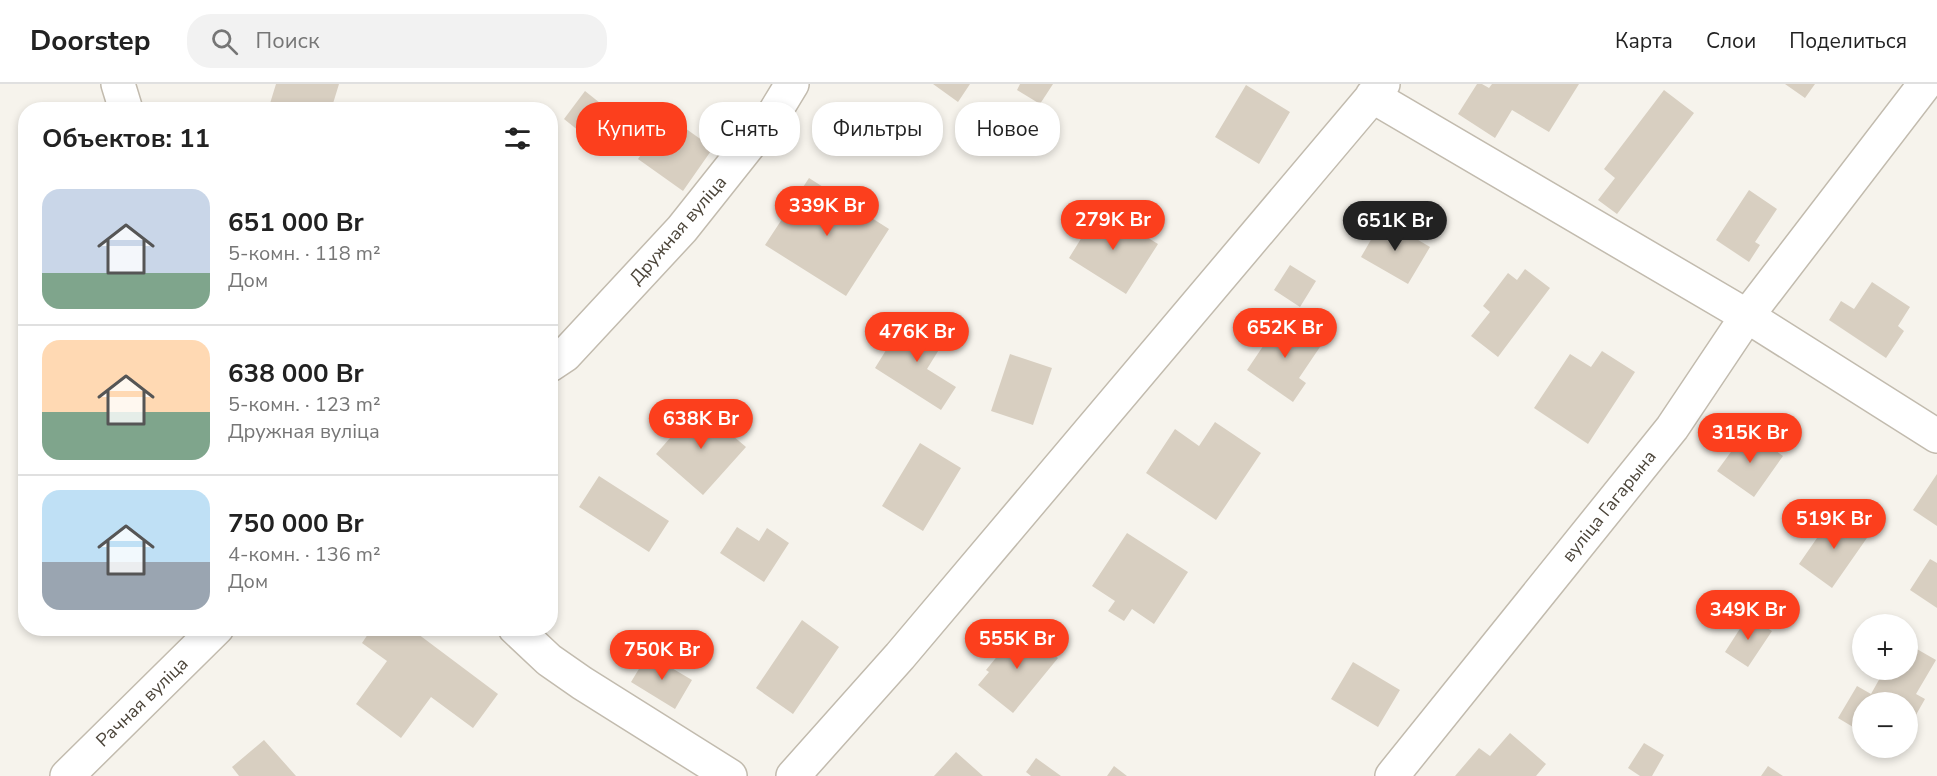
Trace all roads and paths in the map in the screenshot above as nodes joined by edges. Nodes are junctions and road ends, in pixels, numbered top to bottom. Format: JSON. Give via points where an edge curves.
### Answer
{"nodes":[{"id":1,"x":118,"y":84,"type":"edge"},
{"id":2,"x":792,"y":84,"type":"edge"},
{"id":3,"x":1924,"y":84,"type":"edge"},
{"id":4,"x":1377,"y":90,"type":"edge"},
{"id":5,"x":124,"y":102,"type":"edge"},
{"id":6,"x":1747,"y":316,"type":"junction"},
{"id":7,"x":558,"y":360,"type":"edge"},
{"id":8,"x":1937,"y":436,"type":"edge"},
{"id":9,"x":209,"y":636,"type":"edge"},
{"id":10,"x":524,"y":636,"type":"edge"},
{"id":11,"x":67,"y":776,"type":"edge"},
{"id":12,"x":730,"y":776,"type":"edge"},
{"id":13,"x":793,"y":776,"type":"edge"},
{"id":14,"x":1392,"y":776,"type":"edge"}],
"edges":[{"from":1,"to":5,"type":"street"},
{"from":2,"to":7,"type":"street","name":"Дружная вуліца","via":[[775,112],[682,230]]},
{"from":3,"to":6,"type":"street","name":"вуліца Гагарына"},
{"from":4,"to":6,"type":"street"},
{"from":4,"to":13,"type":"street","via":[[900,656]]},
{"from":6,"to":8,"type":"street"},
{"from":6,"to":14,"type":"street","name":"вуліца Гагарына","via":[[1672,428]]},
{"from":9,"to":11,"type":"street","name":"Рачная вуліца"},
{"from":10,"to":12,"type":"street","via":[[582,683]]}]}
